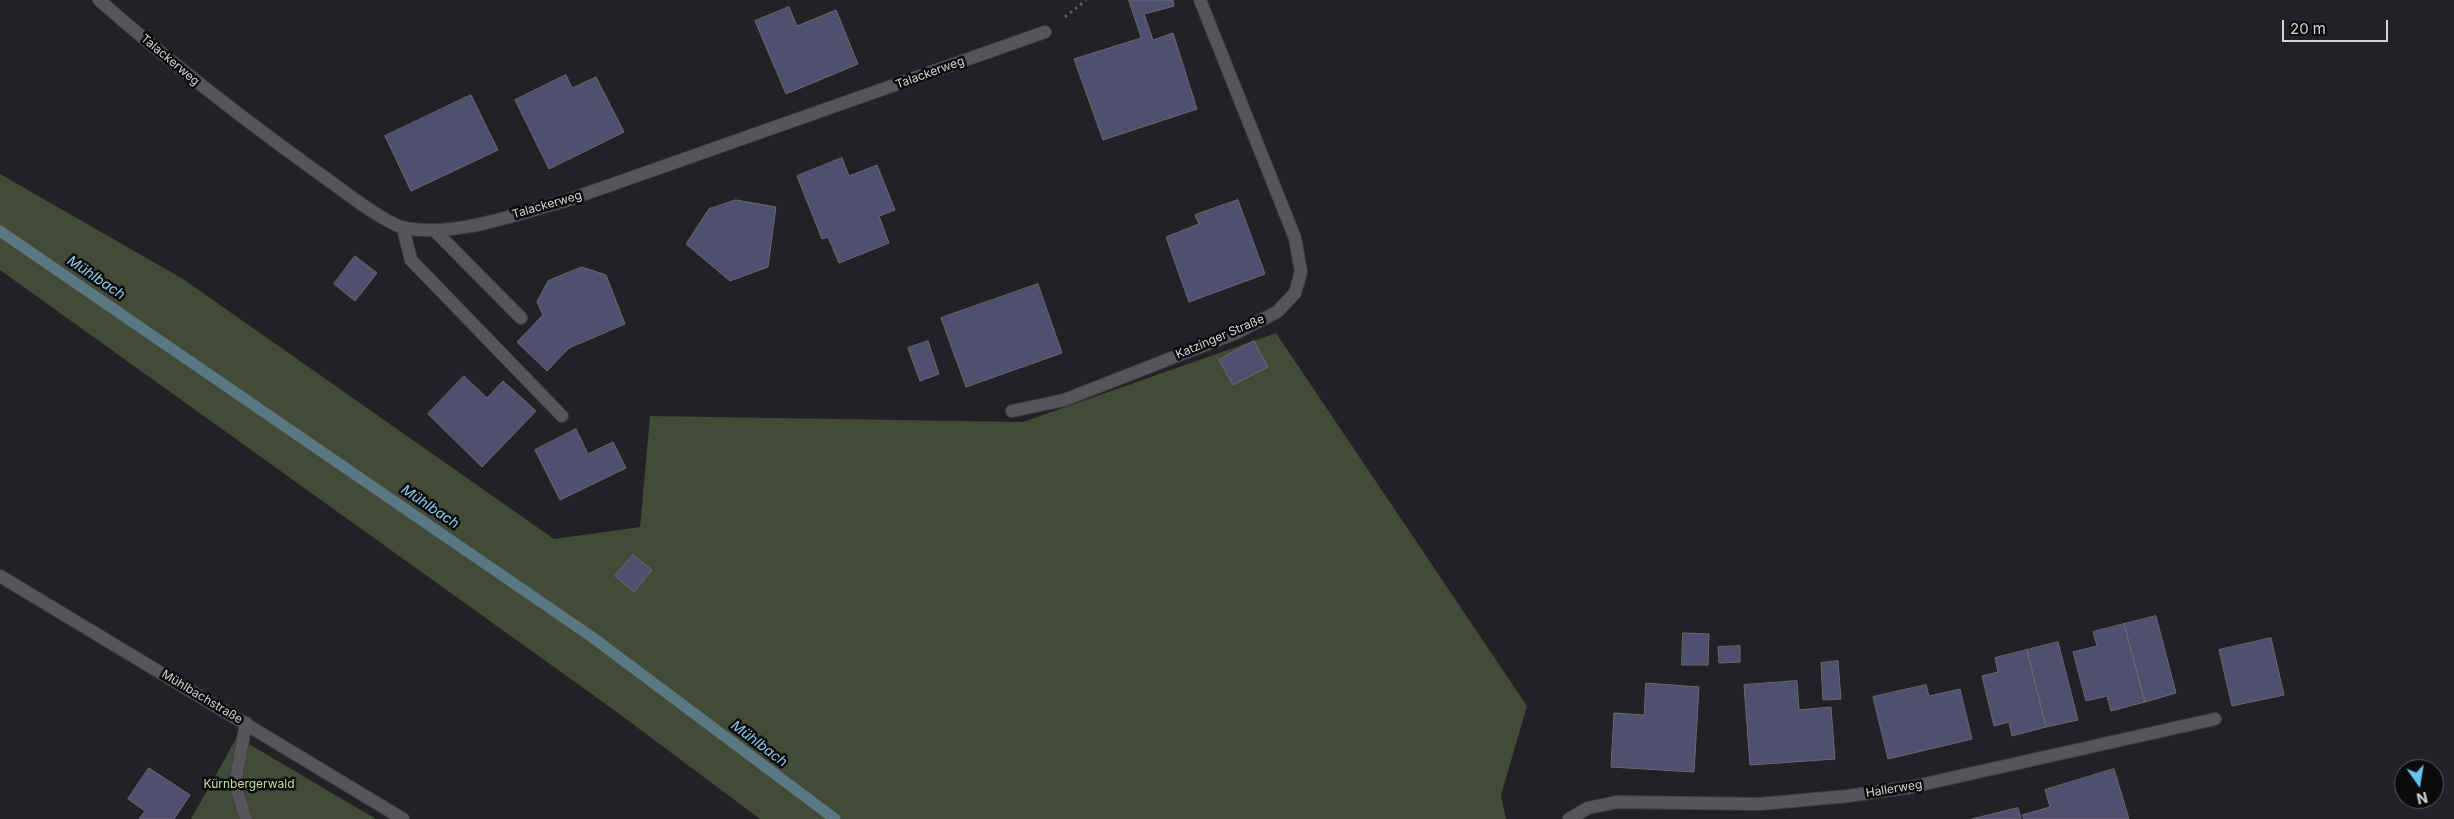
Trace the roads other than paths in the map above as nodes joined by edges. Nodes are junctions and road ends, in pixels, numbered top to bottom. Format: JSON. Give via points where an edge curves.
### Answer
{"nodes":[{"id":1,"x":99,"y":0,"type":"edge"},
{"id":2,"x":1200,"y":0,"type":"edge"},
{"id":3,"x":1045,"y":32,"type":"dead end"},
{"id":4,"x":403,"y":228,"type":"junction"},
{"id":5,"x":435,"y":231,"type":"junction"},
{"id":6,"x":522,"y":318,"type":"dead end"},
{"id":7,"x":1012,"y":411,"type":"dead end"},
{"id":8,"x":562,"y":416,"type":"dead end"},
{"id":9,"x":0,"y":576,"type":"edge"},
{"id":10,"x":2215,"y":719,"type":"dead end"},
{"id":11,"x":246,"y":723,"type":"junction"},
{"id":12,"x":246,"y":819,"type":"edge"},
{"id":13,"x":403,"y":819,"type":"edge"},
{"id":14,"x":1569,"y":819,"type":"edge"}],
"edges":[{"from":1,"to":4,"type":"street","name":"Talackerweg","via":[[211,94],[357,201]]},
{"from":2,"to":7,"type":"street","name":"Katzinger Straße","via":[[1295,238],[1301,272],[1295,294],[1277,312],[1236,333],[1064,400]]},
{"from":3,"to":5,"type":"street","name":"Talackerweg","via":[[568,200],[494,220]]},
{"from":4,"to":5,"type":"street","name":"Talackerweg"},
{"from":4,"to":8,"type":"street","via":[[412,260]]},
{"from":5,"to":6,"type":"street"},
{"from":9,"to":11,"type":"street","name":"Mühlbachstraße"},
{"from":10,"to":14,"type":"street","name":"Hallerweg","via":[[1911,787],[1760,804],[1617,802],[1588,808]]},
{"from":11,"to":12,"type":"street","via":[[235,784]]},
{"from":11,"to":13,"type":"street","name":"Mühlbachstraße"}]}
